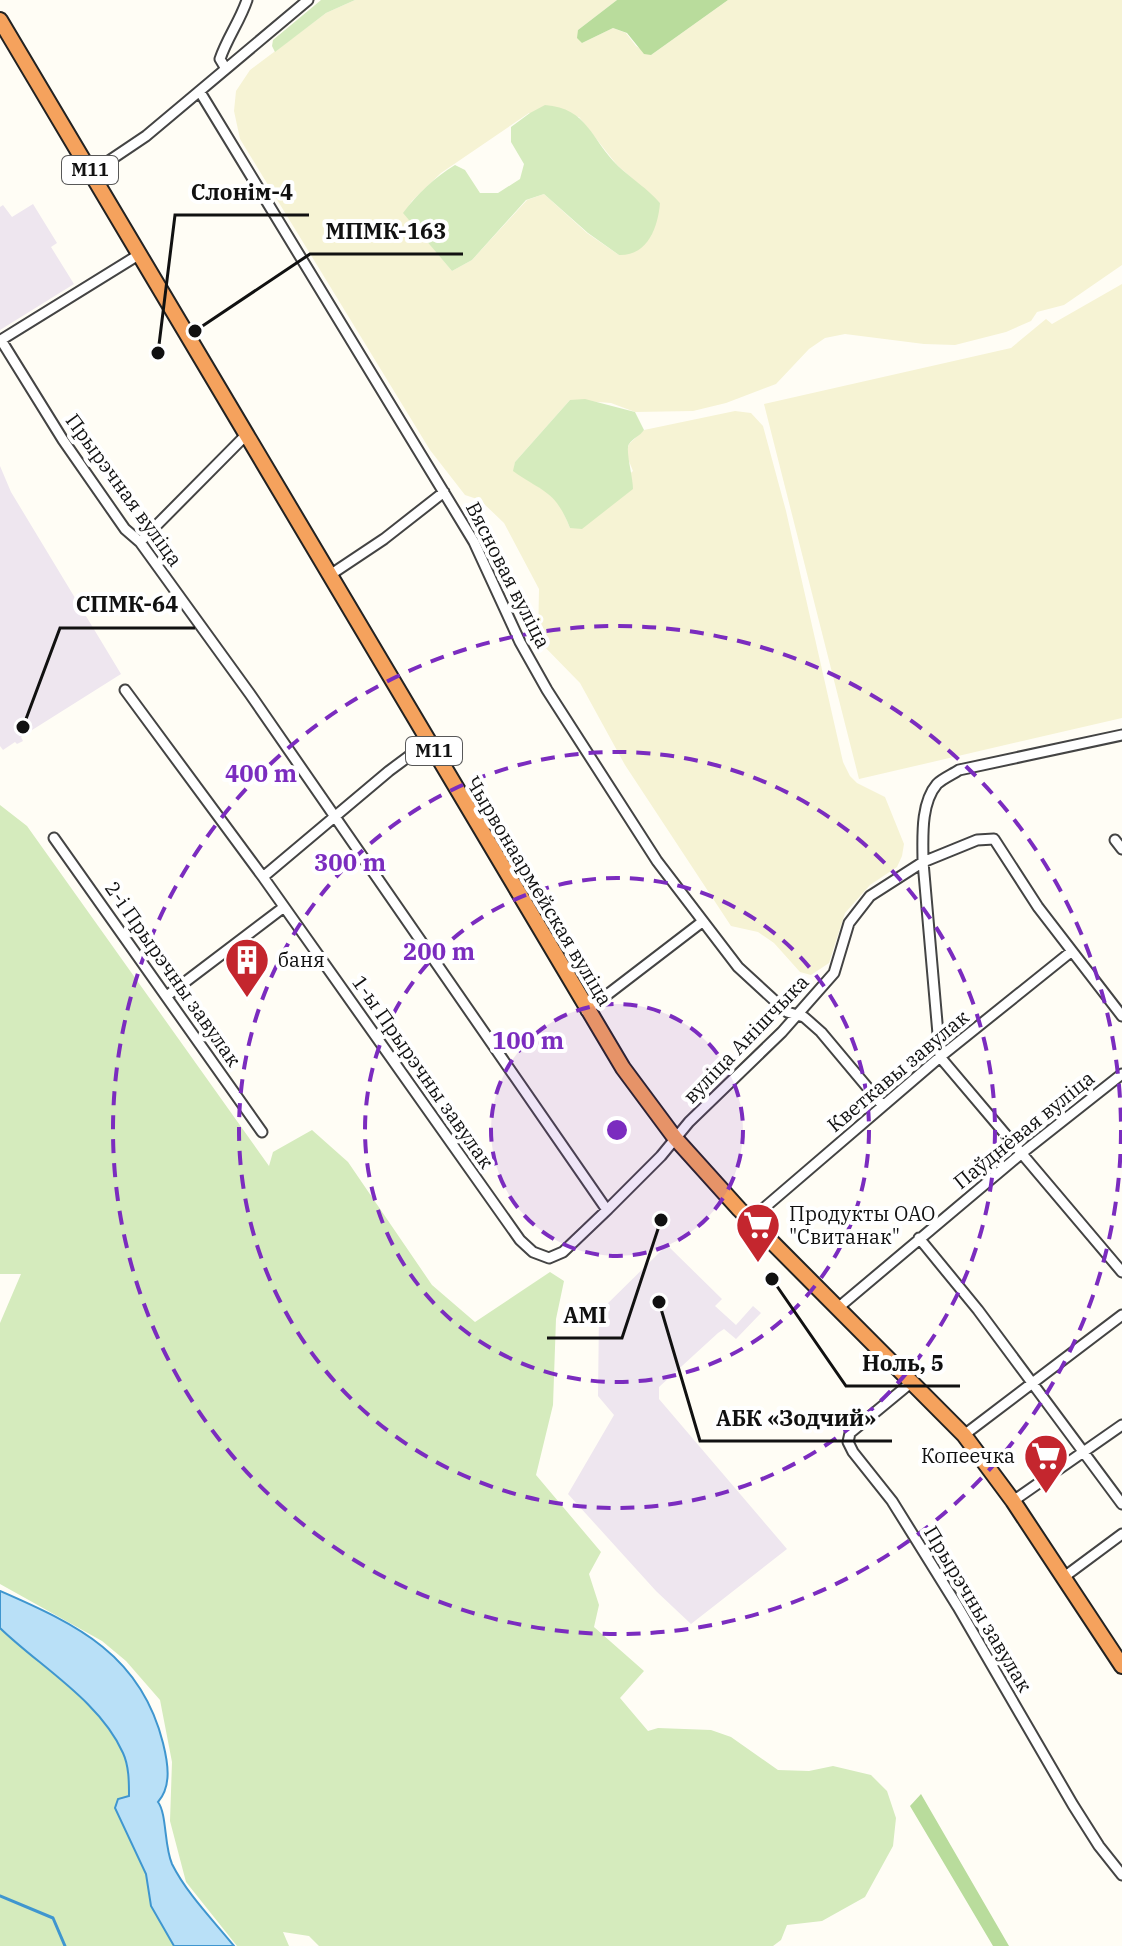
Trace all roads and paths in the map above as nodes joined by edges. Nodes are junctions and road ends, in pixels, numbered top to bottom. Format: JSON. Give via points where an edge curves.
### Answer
{"nodes":[{"id":1,"x":247,"y":0,"type":"edge"},
{"id":2,"x":308,"y":0,"type":"edge"},
{"id":3,"x":0,"y":20,"type":"edge"},
{"id":4,"x":226,"y":69,"type":"junction"},
{"id":5,"x":200,"y":92,"type":"junction"},
{"id":6,"x":91,"y":173,"type":"junction"},
{"id":7,"x":140,"y":254,"type":"junction"},
{"id":8,"x":1,"y":340,"type":"edge"},
{"id":9,"x":247,"y":434,"type":"junction"},
{"id":10,"x":444,"y":492,"type":"junction"},
{"id":11,"x":140,"y":542,"type":"junction"},
{"id":12,"x":330,"y":575,"type":"junction"},
{"id":13,"x":125,"y":690,"type":"dead end"},
{"id":14,"x":1122,"y":735,"type":"edge"},
{"id":15,"x":428,"y":742,"type":"junction"},
{"id":16,"x":334,"y":817,"type":"junction"},
{"id":17,"x":54,"y":838,"type":"dead end"},
{"id":18,"x":1115,"y":840,"type":"dead end"},
{"id":19,"x":1122,"y":849,"type":"edge"},
{"id":20,"x":923,"y":862,"type":"junction"},
{"id":21,"x":263,"y":877,"type":"junction"},
{"id":22,"x":284,"y":907,"type":"junction"},
{"id":23,"x":702,"y":922,"type":"junction"},
{"id":24,"x":1072,"y":951,"type":"junction"},
{"id":25,"x":168,"y":995,"type":"junction"},
{"id":26,"x":586,"y":1011,"type":"junction"},
{"id":27,"x":791,"y":1014,"type":"junction"},
{"id":28,"x":1122,"y":1016,"type":"edge"},
{"id":29,"x":940,"y":1057,"type":"junction"},
{"id":30,"x":1122,"y":1074,"type":"edge"},
{"id":31,"x":883,"y":1106,"type":"junction"},
{"id":32,"x":262,"y":1132,"type":"dead end"},
{"id":33,"x":675,"y":1138,"type":"junction"},
{"id":34,"x":1022,"y":1153,"type":"junction"},
{"id":35,"x":607,"y":1210,"type":"junction"},
{"id":36,"x":750,"y":1220,"type":"junction"},
{"id":37,"x":919,"y":1238,"type":"junction"},
{"id":38,"x":563,"y":1252,"type":"joint"},
{"id":39,"x":1122,"y":1272,"type":"edge"},
{"id":40,"x":839,"y":1307,"type":"junction"},
{"id":41,"x":1122,"y":1315,"type":"edge"},
{"id":42,"x":913,"y":1381,"type":"junction"},
{"id":43,"x":1031,"y":1382,"type":"junction"},
{"id":44,"x":1122,"y":1425,"type":"edge"},
{"id":45,"x":964,"y":1435,"type":"junction"},
{"id":46,"x":1084,"y":1452,"type":"junction"},
{"id":47,"x":1013,"y":1501,"type":"junction"},
{"id":48,"x":1122,"y":1504,"type":"edge"},
{"id":49,"x":1122,"y":1534,"type":"edge"},
{"id":50,"x":1064,"y":1577,"type":"junction"},
{"id":51,"x":1122,"y":1666,"type":"edge"},
{"id":52,"x":1122,"y":1875,"type":"edge"}],
"edges":[{"from":1,"to":4,"type":"street","via":[[220,59]]},
{"from":2,"to":4,"type":"street"},
{"from":3,"to":6,"type":"highway","name":"Чырвонаармейская вуліца","number":"М11"},
{"from":4,"to":5,"type":"street"},
{"from":5,"to":6,"type":"street"},
{"from":5,"to":10,"type":"street","name":"Вясновая вуліца"},
{"from":6,"to":7,"type":"highway","name":"Чырвонаармейская вуліца","number":"М11"},
{"from":7,"to":8,"type":"street"},
{"from":7,"to":9,"type":"highway","name":"Чырвонаармейская вуліца","number":"М11"},
{"from":8,"to":11,"type":"street","name":"Прырэчная вуліца","via":[[63,440],[125,529]]},
{"from":9,"to":11,"type":"street"},
{"from":9,"to":12,"type":"highway","name":"Чырвонаармейская вуліца","number":"М11"},
{"from":10,"to":12,"type":"street"},
{"from":10,"to":23,"type":"street","name":"Вясновая вуліца","via":[[547,690]]},
{"from":11,"to":16,"type":"street","name":"Прырэчная вуліца"},
{"from":12,"to":15,"type":"highway","name":"Чырвонаармейская вуліца","number":"М11"},
{"from":13,"to":21,"type":"street","name":"1-ы Прырэчны завулак"},
{"from":14,"to":20,"type":"street","via":[[959,770],[937,784],[923,830]]},
{"from":15,"to":16,"type":"street"},
{"from":15,"to":26,"type":"highway","name":"Чырвонаармейская вуліца","number":"М11"},
{"from":16,"to":21,"type":"street"},
{"from":16,"to":35,"type":"street","name":"Прырэчная вуліца"},
{"from":17,"to":25,"type":"street","name":"2-і Прырэчны завулак"},
{"from":18,"to":19,"type":"street"},
{"from":20,"to":24,"type":"street","name":"вуліца Анішчыка","via":[[977,840],[994,839]]},
{"from":20,"to":27,"type":"street","name":"вуліца Анішчыка","via":[[870,896],[849,923],[834,973]]},
{"from":20,"to":29,"type":"street"},
{"from":21,"to":22,"type":"street","name":"1-ы Прырэчны завулак"},
{"from":22,"to":25,"type":"street"},
{"from":22,"to":38,"type":"street","name":"1-ы Прырэчны завулак","via":[[520,1240],[549,1258]]},
{"from":23,"to":26,"type":"street"},
{"from":23,"to":27,"type":"street","name":"Вясновая вуліца","via":[[738,967]]},
{"from":24,"to":28,"type":"street","name":"вуліца Анішчыка"},
{"from":24,"to":29,"type":"street","name":"Кветкавы завулак"},
{"from":25,"to":32,"type":"street","name":"2-і Прырэчны завулак"},
{"from":26,"to":33,"type":"highway","name":"Чырвонаармейская вуліца","number":"М11"},
{"from":27,"to":31,"type":"street","name":"Вясновая вуліца","via":[[804,1017],[821,1032]]},
{"from":27,"to":33,"type":"street","name":"вуліца Анішчыка"},
{"from":29,"to":31,"type":"street","name":"Кветкавы завулак"},
{"from":29,"to":34,"type":"street"},
{"from":30,"to":34,"type":"street","name":"Паўднёвая вуліца"},
{"from":31,"to":36,"type":"street","name":"Кветкавы завулак"},
{"from":33,"to":35,"type":"street","name":"вуліца Анішчыка"},
{"from":33,"to":36,"type":"highway","name":"Чырвонаармейская вуліца","number":"М11"},
{"from":34,"to":37,"type":"street","name":"Паўднёвая вуліца"},
{"from":34,"to":39,"type":"street"},
{"from":35,"to":38,"type":"street","name":"вуліца Анішчыка"},
{"from":36,"to":40,"type":"highway","name":"Чырвонаармейская вуліца","number":"М11"},
{"from":37,"to":40,"type":"street","name":"Паўднёвая вуліца"},
{"from":37,"to":43,"type":"street"},
{"from":40,"to":42,"type":"highway","name":"Чырвонаармейская вуліца","number":"М11"},
{"from":41,"to":43,"type":"street"},
{"from":42,"to":45,"type":"highway","name":"Чырвонаармейская вуліца","number":"М11"},
{"from":42,"to":52,"type":"street","name":"Прырэчны завулак","via":[[850,1433],[848,1442],[892,1501],[1073,1805]]},
{"from":43,"to":45,"type":"street"},
{"from":43,"to":46,"type":"street"},
{"from":44,"to":46,"type":"street"},
{"from":45,"to":47,"type":"highway","name":"Чырвонаармейская вуліца","number":"М11"},
{"from":46,"to":47,"type":"street"},
{"from":46,"to":48,"type":"street"},
{"from":47,"to":50,"type":"highway","name":"Чырвонаармейская вуліца","number":"М11"},
{"from":49,"to":50,"type":"street"},
{"from":50,"to":51,"type":"highway","name":"Чырвонаармейская вуліца","number":"М11"}]}
